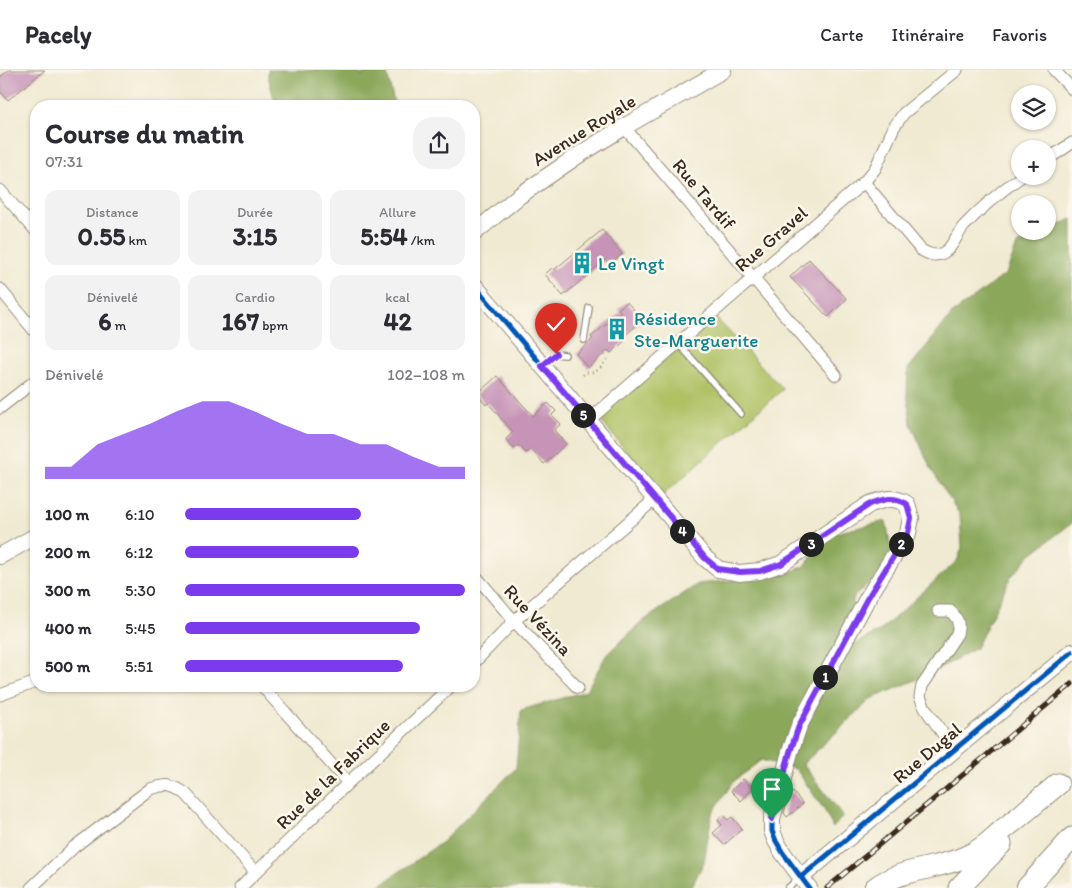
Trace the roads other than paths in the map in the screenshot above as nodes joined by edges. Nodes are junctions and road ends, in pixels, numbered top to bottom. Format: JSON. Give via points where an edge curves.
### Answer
{"nodes":[{"id":1,"x":723,"y":70,"type":"edge"},
{"id":2,"x":957,"y":70,"type":"edge"},
{"id":3,"x":1054,"y":70,"type":"edge"},
{"id":4,"x":1072,"y":89,"type":"edge"},
{"id":5,"x":624,"y":127,"type":"junction"},
{"id":6,"x":1072,"y":143,"type":"edge"},
{"id":7,"x":1056,"y":154,"type":"edge"},
{"id":8,"x":864,"y":182,"type":"junction"},
{"id":9,"x":1011,"y":184,"type":"edge"},
{"id":10,"x":0,"y":190,"type":"edge"},
{"id":11,"x":30,"y":224,"type":"edge"},
{"id":12,"x":480,"y":228,"type":"edge"},
{"id":13,"x":753,"y":278,"type":"junction"},
{"id":14,"x":0,"y":289,"type":"edge"},
{"id":15,"x":480,"y":292,"type":"edge"},
{"id":16,"x":588,"y":308,"type":"dead end"},
{"id":17,"x":30,"y":326,"type":"edge"},
{"id":18,"x":584,"y":340,"type":"dead end"},
{"id":19,"x":678,"y":343,"type":"junction"},
{"id":20,"x":565,"y":355,"type":"dead end"},
{"id":21,"x":542,"y":366,"type":"junction"},
{"id":22,"x":836,"y":375,"type":"dead end"},
{"id":23,"x":30,"y":385,"type":"edge"},
{"id":24,"x":0,"y":408,"type":"edge"},
{"id":25,"x":741,"y":414,"type":"dead end"},
{"id":26,"x":588,"y":420,"type":"junction"},
{"id":27,"x":655,"y":499,"type":"junction"},
{"id":28,"x":30,"y":539,"type":"edge"},
{"id":29,"x":0,"y":556,"type":"edge"},
{"id":30,"x":480,"y":581,"type":"edge"},
{"id":31,"x":938,"y":611,"type":"dead end"},
{"id":32,"x":514,"y":621,"type":"junction"},
{"id":33,"x":1072,"y":652,"type":"edge"},
{"id":34,"x":480,"y":657,"type":"edge"},
{"id":35,"x":30,"y":684,"type":"edge"},
{"id":36,"x":578,"y":688,"type":"dead end"},
{"id":37,"x":267,"y":692,"type":"edge"},
{"id":38,"x":441,"y":692,"type":"edge"},
{"id":39,"x":0,"y":695,"type":"edge"},
{"id":40,"x":954,"y":750,"type":"junction"},
{"id":41,"x":1065,"y":779,"type":"edge"},
{"id":42,"x":348,"y":783,"type":"junction"},
{"id":43,"x":1072,"y":838,"type":"edge"},
{"id":44,"x":256,"y":873,"type":"junction"},
{"id":45,"x":805,"y":882,"type":"edge"},
{"id":46,"x":30,"y":888,"type":"edge"},
{"id":47,"x":240,"y":888,"type":"edge"},
{"id":48,"x":788,"y":888,"type":"edge"},
{"id":49,"x":875,"y":888,"type":"edge"},
{"id":50,"x":959,"y":888,"type":"edge"},
{"id":51,"x":1027,"y":888,"type":"edge"}],
"edges":[{"from":1,"to":5,"type":"street","name":"Avenue Royale"},
{"from":2,"to":8,"type":"street","name":"Rue Gravel","via":[[904,113]]},
{"from":3,"to":4,"type":"street"},
{"from":5,"to":12,"type":"street","name":"Avenue Royale","via":[[519,196]]},
{"from":5,"to":13,"type":"street","name":"Rue Tardif"},
{"from":6,"to":7,"type":"street"},
{"from":8,"to":9,"type":"street","via":[[921,250],[930,255],[941,254],[950,247],[962,228]]},
{"from":8,"to":13,"type":"street","name":"Rue Gravel"},
{"from":10,"to":11,"type":"street"},
{"from":13,"to":19,"type":"street","name":"Rue Gravel"},
{"from":13,"to":22,"type":"street","name":"Rue Tardif"},
{"from":14,"to":17,"type":"street"},
{"from":15,"to":21,"type":"street"},
{"from":16,"to":18,"type":"lane"},
{"from":19,"to":25,"type":"lane"},
{"from":19,"to":26,"type":"street","name":"Rue Gravel"},
{"from":20,"to":21,"type":"lane","via":[[556,354]]},
{"from":21,"to":26,"type":"street"},
{"from":23,"to":24,"type":"street"},
{"from":26,"to":27,"type":"street"},
{"from":27,"to":32,"type":"street"},
{"from":27,"to":45,"type":"street","via":[[705,558],[718,569],[740,572],[760,571],[781,564],[870,504],[884,499],[898,499],[907,504],[911,518],[908,533],[867,599],[799,726],[790,752],[772,819],[772,832]]},
{"from":28,"to":29,"type":"street"},
{"from":30,"to":32,"type":"street","name":"Rue Vézina"},
{"from":31,"to":40,"type":"street","via":[[950,611],[957,617],[959,626],[922,686],[920,697]]},
{"from":32,"to":34,"type":"street"},
{"from":32,"to":36,"type":"street","name":"Rue Vézina"},
{"from":33,"to":40,"type":"street","name":"Rue Dugal"},
{"from":35,"to":39,"type":"street"},
{"from":37,"to":42,"type":"street"},
{"from":38,"to":42,"type":"street","name":"Rue de la Fabrique"},
{"from":40,"to":45,"type":"street","name":"Rue Dugal"},
{"from":41,"to":49,"type":"highway","via":[[966,857],[906,873]]},
{"from":41,"to":50,"type":"highway"},
{"from":42,"to":44,"type":"street","name":"Rue de la Fabrique"},
{"from":43,"to":51,"type":"highway"},
{"from":44,"to":46,"type":"street","via":[[186,794],[175,786],[162,785],[150,789],[74,848]]},
{"from":44,"to":47,"type":"street","name":"Rue de la Fabrique"},
{"from":45,"to":48,"type":"lane"}]}
